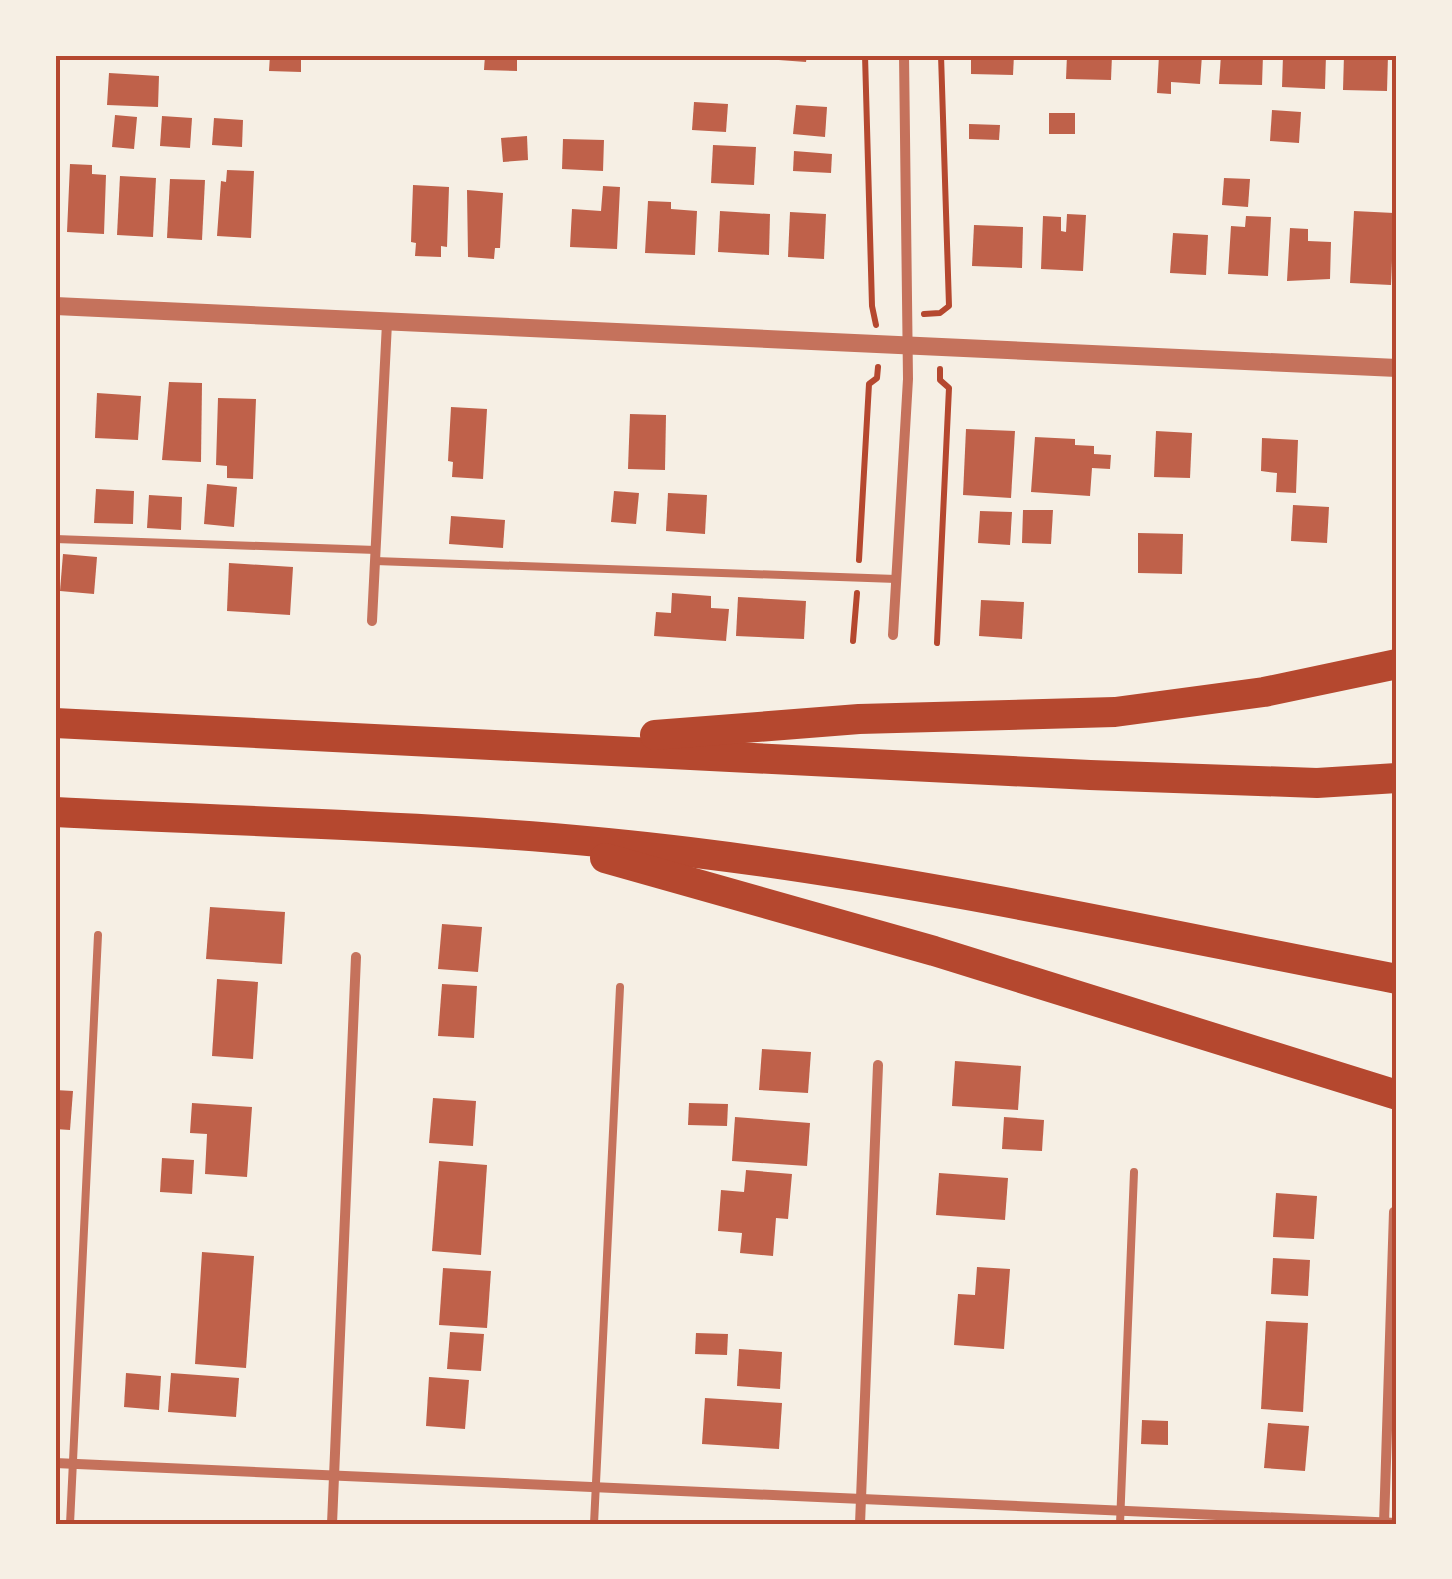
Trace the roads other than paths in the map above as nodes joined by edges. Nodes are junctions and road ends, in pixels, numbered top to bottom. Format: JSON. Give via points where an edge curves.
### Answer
{"nodes":[{"id":1,"x":904,"y":55,"type":"edge"},
{"id":2,"x":55,"y":306,"type":"edge"},
{"id":3,"x":387,"y":323,"type":"junction"},
{"id":4,"x":908,"y":348,"type":"junction"},
{"id":5,"x":1397,"y":368,"type":"edge"},
{"id":6,"x":55,"y":539,"type":"edge"},
{"id":7,"x":376,"y":556,"type":"junction"},
{"id":8,"x":896,"y":579,"type":"junction"},
{"id":9,"x":372,"y":621,"type":"dead end"},
{"id":10,"x":893,"y":635,"type":"dead end"},
{"id":11,"x":1397,"y":664,"type":"edge"},
{"id":12,"x":55,"y":723,"type":"edge"},
{"id":13,"x":539,"y":744,"type":"junction"},
{"id":14,"x":1397,"y":778,"type":"edge"},
{"id":15,"x":55,"y":812,"type":"edge"},
{"id":16,"x":529,"y":836,"type":"junction"},
{"id":17,"x":98,"y":935,"type":"dead end"},
{"id":18,"x":356,"y":957,"type":"dead end"},
{"id":19,"x":1397,"y":979,"type":"edge"},
{"id":20,"x":620,"y":987,"type":"dead end"},
{"id":21,"x":878,"y":1065,"type":"dead end"},
{"id":22,"x":1397,"y":1095,"type":"edge"},
{"id":23,"x":1134,"y":1172,"type":"dead end"},
{"id":24,"x":1394,"y":1212,"type":"dead end"},
{"id":25,"x":55,"y":1464,"type":"edge"},
{"id":26,"x":73,"y":1464,"type":"junction"},
{"id":27,"x":334,"y":1476,"type":"junction"},
{"id":28,"x":595,"y":1487,"type":"junction"},
{"id":29,"x":862,"y":1499,"type":"junction"},
{"id":30,"x":1120,"y":1510,"type":"junction"},
{"id":31,"x":1384,"y":1523,"type":"edge"},
{"id":32,"x":1397,"y":1523,"type":"edge"},
{"id":33,"x":70,"y":1524,"type":"edge"},
{"id":34,"x":332,"y":1524,"type":"edge"},
{"id":35,"x":594,"y":1524,"type":"edge"},
{"id":36,"x":860,"y":1524,"type":"edge"},
{"id":37,"x":1120,"y":1524,"type":"edge"}],
"edges":[{"from":1,"to":4,"type":"street"},
{"from":2,"to":3,"type":"street"},
{"from":3,"to":4,"type":"street"},
{"from":3,"to":7,"type":"street"},
{"from":4,"to":5,"type":"street"},
{"from":4,"to":8,"type":"street"},
{"from":6,"to":7,"type":"lane"},
{"from":7,"to":8,"type":"lane"},
{"from":7,"to":9,"type":"street"},
{"from":8,"to":10,"type":"street"},
{"from":11,"to":13,"type":"highway","via":[[1264,692],[1115,712],[859,719]]},
{"from":12,"to":13,"type":"highway"},
{"from":13,"to":14,"type":"highway","via":[[1317,784]]},
{"from":15,"to":16,"type":"highway"},
{"from":16,"to":19,"type":"highway","via":[[804,868]]},
{"from":16,"to":22,"type":"highway","via":[[934,951]]},
{"from":17,"to":26,"type":"lane"},
{"from":18,"to":27,"type":"street"},
{"from":20,"to":28,"type":"lane"},
{"from":21,"to":29,"type":"street"},
{"from":23,"to":30,"type":"lane"},
{"from":24,"to":31,"type":"street"},
{"from":25,"to":26,"type":"street"},
{"from":26,"to":27,"type":"street"},
{"from":26,"to":33,"type":"lane"},
{"from":27,"to":28,"type":"street"},
{"from":27,"to":34,"type":"street"},
{"from":28,"to":29,"type":"street"},
{"from":28,"to":35,"type":"lane"},
{"from":29,"to":30,"type":"street"},
{"from":29,"to":36,"type":"street"},
{"from":30,"to":31,"type":"street"},
{"from":30,"to":37,"type":"lane"},
{"from":31,"to":32,"type":"street"}]}
